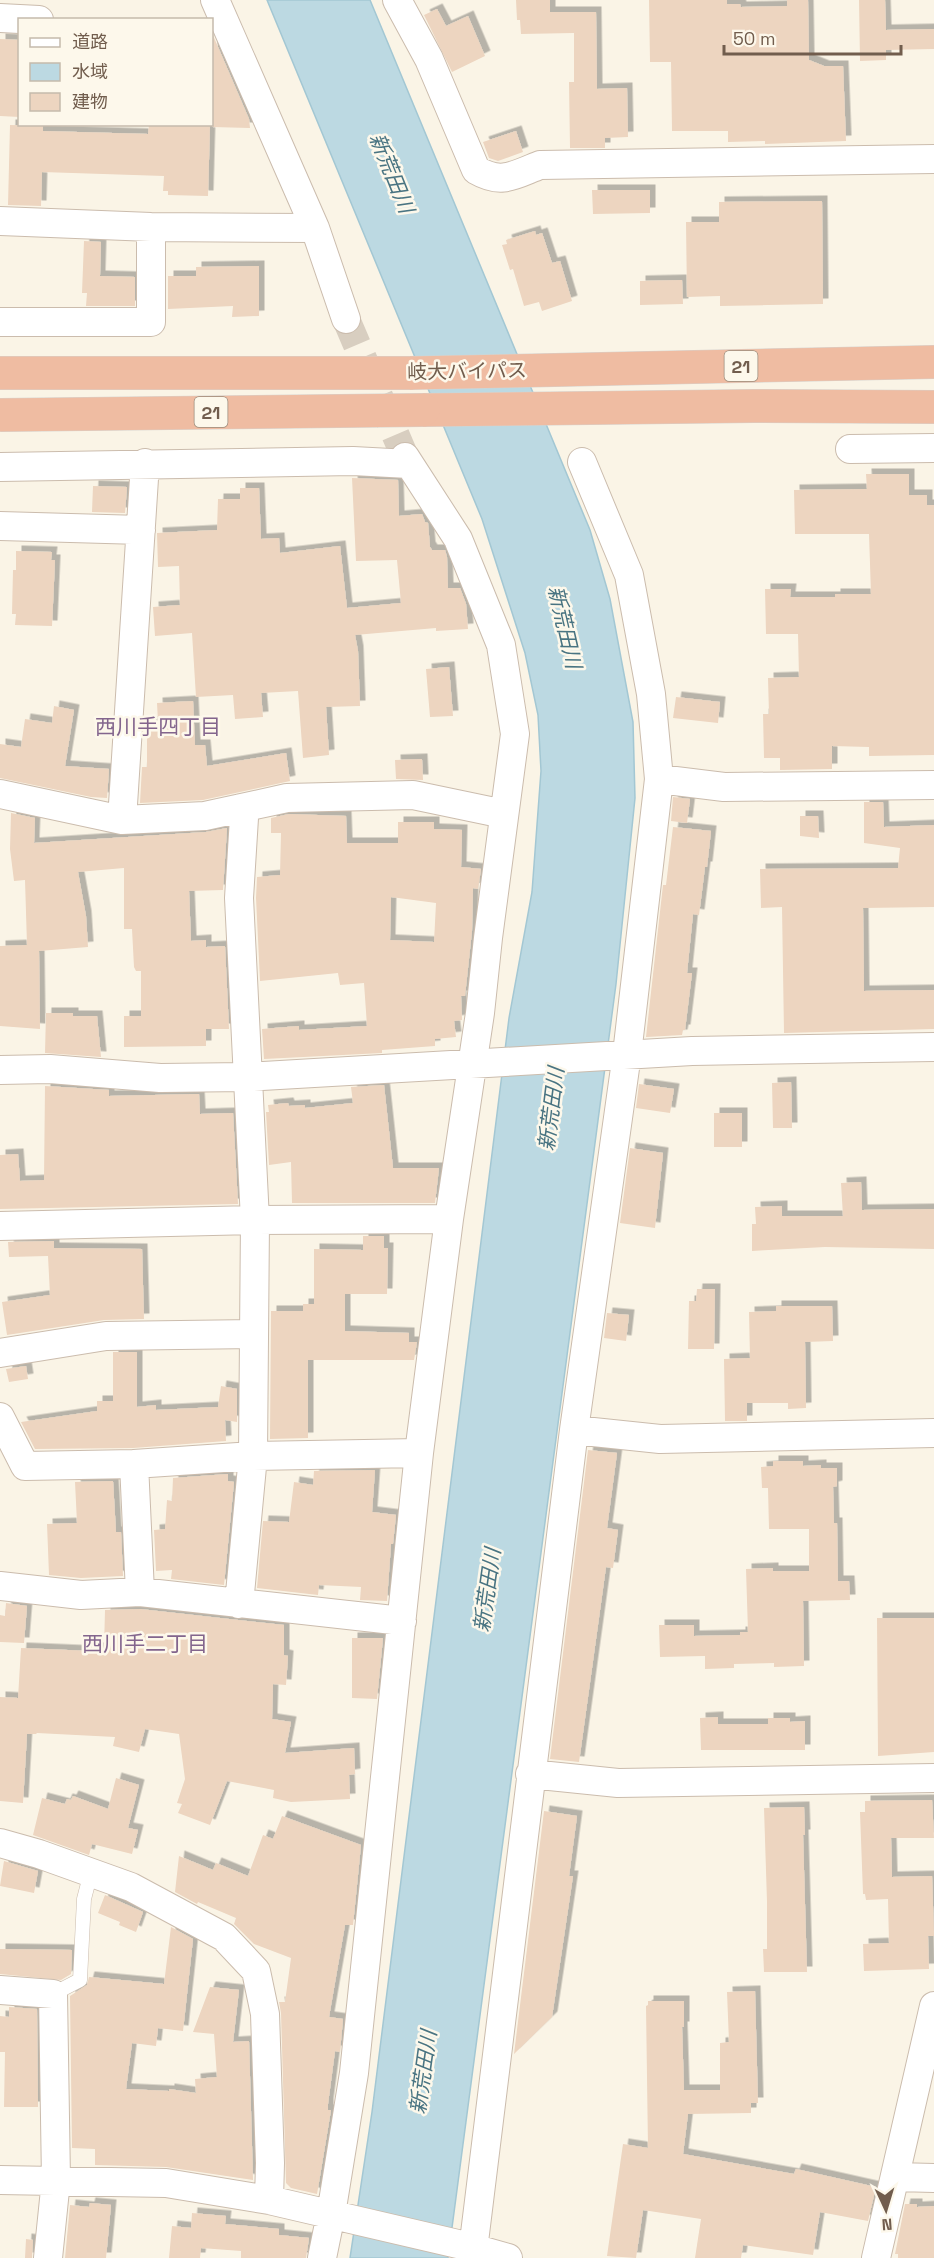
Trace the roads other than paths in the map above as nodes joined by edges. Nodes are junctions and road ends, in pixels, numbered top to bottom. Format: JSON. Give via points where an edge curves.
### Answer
{"nodes":[{"id":1,"x":406,"y":3,"type":"edge"},
{"id":2,"x":216,"y":14,"type":"edge"},
{"id":3,"x":0,"y":18,"type":"edge"},
{"id":4,"x":18,"y":19,"type":"edge"},
{"id":5,"x":934,"y":159,"type":"edge"},
{"id":6,"x":0,"y":221,"type":"edge"},
{"id":7,"x":151,"y":226,"type":"junction"},
{"id":8,"x":315,"y":228,"type":"junction"},
{"id":9,"x":346,"y":319,"type":"tunnel mouth"},
{"id":10,"x":0,"y":322,"type":"edge"},
{"id":11,"x":934,"y":362,"type":"edge"},
{"id":12,"x":0,"y":374,"type":"edge"},
{"id":13,"x":934,"y":407,"type":"edge"},
{"id":14,"x":0,"y":415,"type":"edge"},
{"id":15,"x":934,"y":448,"type":"edge"},
{"id":16,"x":850,"y":449,"type":"dead end"},
{"id":17,"x":582,"y":462,"type":"dead end"},
{"id":18,"x":145,"y":463,"type":"junction"},
{"id":19,"x":0,"y":467,"type":"edge"},
{"id":20,"x":0,"y":526,"type":"edge"},
{"id":21,"x":141,"y":530,"type":"junction"},
{"id":22,"x":659,"y":779,"type":"junction"},
{"id":23,"x":934,"y":785,"type":"edge"},
{"id":24,"x":0,"y":794,"type":"edge"},
{"id":25,"x":241,"y":808,"type":"junction"},
{"id":26,"x":504,"y":814,"type":"junction"},
{"id":27,"x":122,"y":820,"type":"junction"},
{"id":28,"x":934,"y":1047,"type":"edge"},
{"id":29,"x":621,"y":1054,"type":"junction"},
{"id":30,"x":483,"y":1064,"type":"junction"},
{"id":31,"x":0,"y":1070,"type":"edge"},
{"id":32,"x":246,"y":1077,"type":"junction"},
{"id":33,"x":449,"y":1219,"type":"junction"},
{"id":34,"x":255,"y":1220,"type":"junction"},
{"id":35,"x":0,"y":1226,"type":"edge"},
{"id":36,"x":254,"y":1334,"type":"junction"},
{"id":37,"x":0,"y":1353,"type":"edge"},
{"id":38,"x":0,"y":1417,"type":"edge"},
{"id":39,"x":574,"y":1430,"type":"junction"},
{"id":40,"x":934,"y":1433,"type":"edge"},
{"id":41,"x":419,"y":1453,"type":"junction"},
{"id":42,"x":254,"y":1456,"type":"junction"},
{"id":43,"x":134,"y":1464,"type":"junction"},
{"id":44,"x":0,"y":1586,"type":"edge"},
{"id":45,"x":140,"y":1592,"type":"junction"},
{"id":46,"x":239,"y":1604,"type":"junction"},
{"id":47,"x":402,"y":1621,"type":"junction"},
{"id":48,"x":530,"y":1774,"type":"junction"},
{"id":49,"x":934,"y":1778,"type":"edge"},
{"id":50,"x":0,"y":1843,"type":"edge"},
{"id":51,"x":91,"y":1872,"type":"junction"},
{"id":52,"x":0,"y":1990,"type":"edge"},
{"id":53,"x":53,"y":1994,"type":"junction"},
{"id":54,"x":934,"y":2006,"type":"edge"},
{"id":55,"x":896,"y":2177,"type":"junction"},
{"id":56,"x":934,"y":2178,"type":"edge"},
{"id":57,"x":0,"y":2180,"type":"edge"},
{"id":58,"x":56,"y":2180,"type":"junction"},
{"id":59,"x":269,"y":2200,"type":"junction"},
{"id":60,"x":336,"y":2216,"type":"junction"},
{"id":61,"x":469,"y":2250,"type":"edge"},
{"id":62,"x":48,"y":2258,"type":"edge"},
{"id":63,"x":322,"y":2258,"type":"edge"},
{"id":64,"x":507,"y":2258,"type":"edge"},
{"id":65,"x":876,"y":2258,"type":"edge"}],
"edges":[{"from":1,"to":5,"type":"street","via":[[476,170],[491,179],[510,177],[540,165]]},
{"from":2,"to":8,"type":"street"},
{"from":3,"to":4,"type":"street"},
{"from":6,"to":7,"type":"street"},
{"from":7,"to":8,"type":"street"},
{"from":7,"to":10,"type":"street","via":[[151,322]]},
{"from":8,"to":9,"type":"street"},
{"from":11,"to":12,"type":"highway","name":"岐大バイパス","number":"21","bridge":true,"via":[[398,373]]},
{"from":13,"to":14,"type":"highway","name":"岐大バイパス","number":"21","bridge":true,"via":[[565,407]]},
{"from":15,"to":16,"type":"street"},
{"from":17,"to":22,"type":"street","via":[[629,575],[651,694]]},
{"from":18,"to":19,"type":"street"},
{"from":18,"to":21,"type":"street"},
{"from":18,"to":26,"type":"street","via":[[407,460],[458,539],[501,645],[515,734]]},
{"from":20,"to":21,"type":"street"},
{"from":21,"to":27,"type":"street"},
{"from":22,"to":23,"type":"street","via":[[724,787]]},
{"from":22,"to":29,"type":"street"},
{"from":24,"to":27,"type":"street"},
{"from":25,"to":26,"type":"street","via":[[287,798],[413,795]]},
{"from":25,"to":27,"type":"street","via":[[206,816]]},
{"from":25,"to":32,"type":"street","via":[[244,818],[239,898]]},
{"from":26,"to":30,"type":"street","via":[[480,1013]]},
{"from":28,"to":29,"type":"street"},
{"from":29,"to":30,"type":"street"},
{"from":29,"to":39,"type":"street"},
{"from":30,"to":32,"type":"street"},
{"from":30,"to":33,"type":"street"},
{"from":31,"to":32,"type":"street","via":[[50,1069],[160,1078]]},
{"from":32,"to":34,"type":"street"},
{"from":33,"to":34,"type":"street"},
{"from":33,"to":41,"type":"street"},
{"from":34,"to":35,"type":"street"},
{"from":34,"to":36,"type":"street"},
{"from":36,"to":37,"type":"street","via":[[106,1336]]},
{"from":36,"to":42,"type":"street"},
{"from":38,"to":43,"type":"street","via":[[25,1466]]},
{"from":39,"to":40,"type":"street","via":[[660,1439]]},
{"from":39,"to":48,"type":"street"},
{"from":41,"to":42,"type":"street"},
{"from":41,"to":47,"type":"street"},
{"from":42,"to":43,"type":"street"},
{"from":42,"to":46,"type":"street"},
{"from":43,"to":45,"type":"street"},
{"from":44,"to":45,"type":"street","via":[[81,1595]]},
{"from":45,"to":46,"type":"street"},
{"from":46,"to":47,"type":"street"},
{"from":47,"to":60,"type":"street"},
{"from":48,"to":49,"type":"street","via":[[618,1784]]},
{"from":48,"to":61,"type":"street"},
{"from":50,"to":51,"type":"street"},
{"from":51,"to":53,"type":"lane","via":[[84,1899],[80,1980]]},
{"from":51,"to":59,"type":"street","via":[[131,1887],[224,1937],[256,1971],[265,2014]]},
{"from":52,"to":53,"type":"street"},
{"from":53,"to":58,"type":"street"},
{"from":54,"to":55,"type":"street"},
{"from":55,"to":56,"type":"street"},
{"from":55,"to":65,"type":"street"},
{"from":57,"to":58,"type":"street"},
{"from":58,"to":59,"type":"street","via":[[166,2182]]},
{"from":58,"to":62,"type":"street"},
{"from":59,"to":60,"type":"street"},
{"from":60,"to":61,"type":"street"},
{"from":60,"to":63,"type":"street"},
{"from":61,"to":64,"type":"street"}]}
